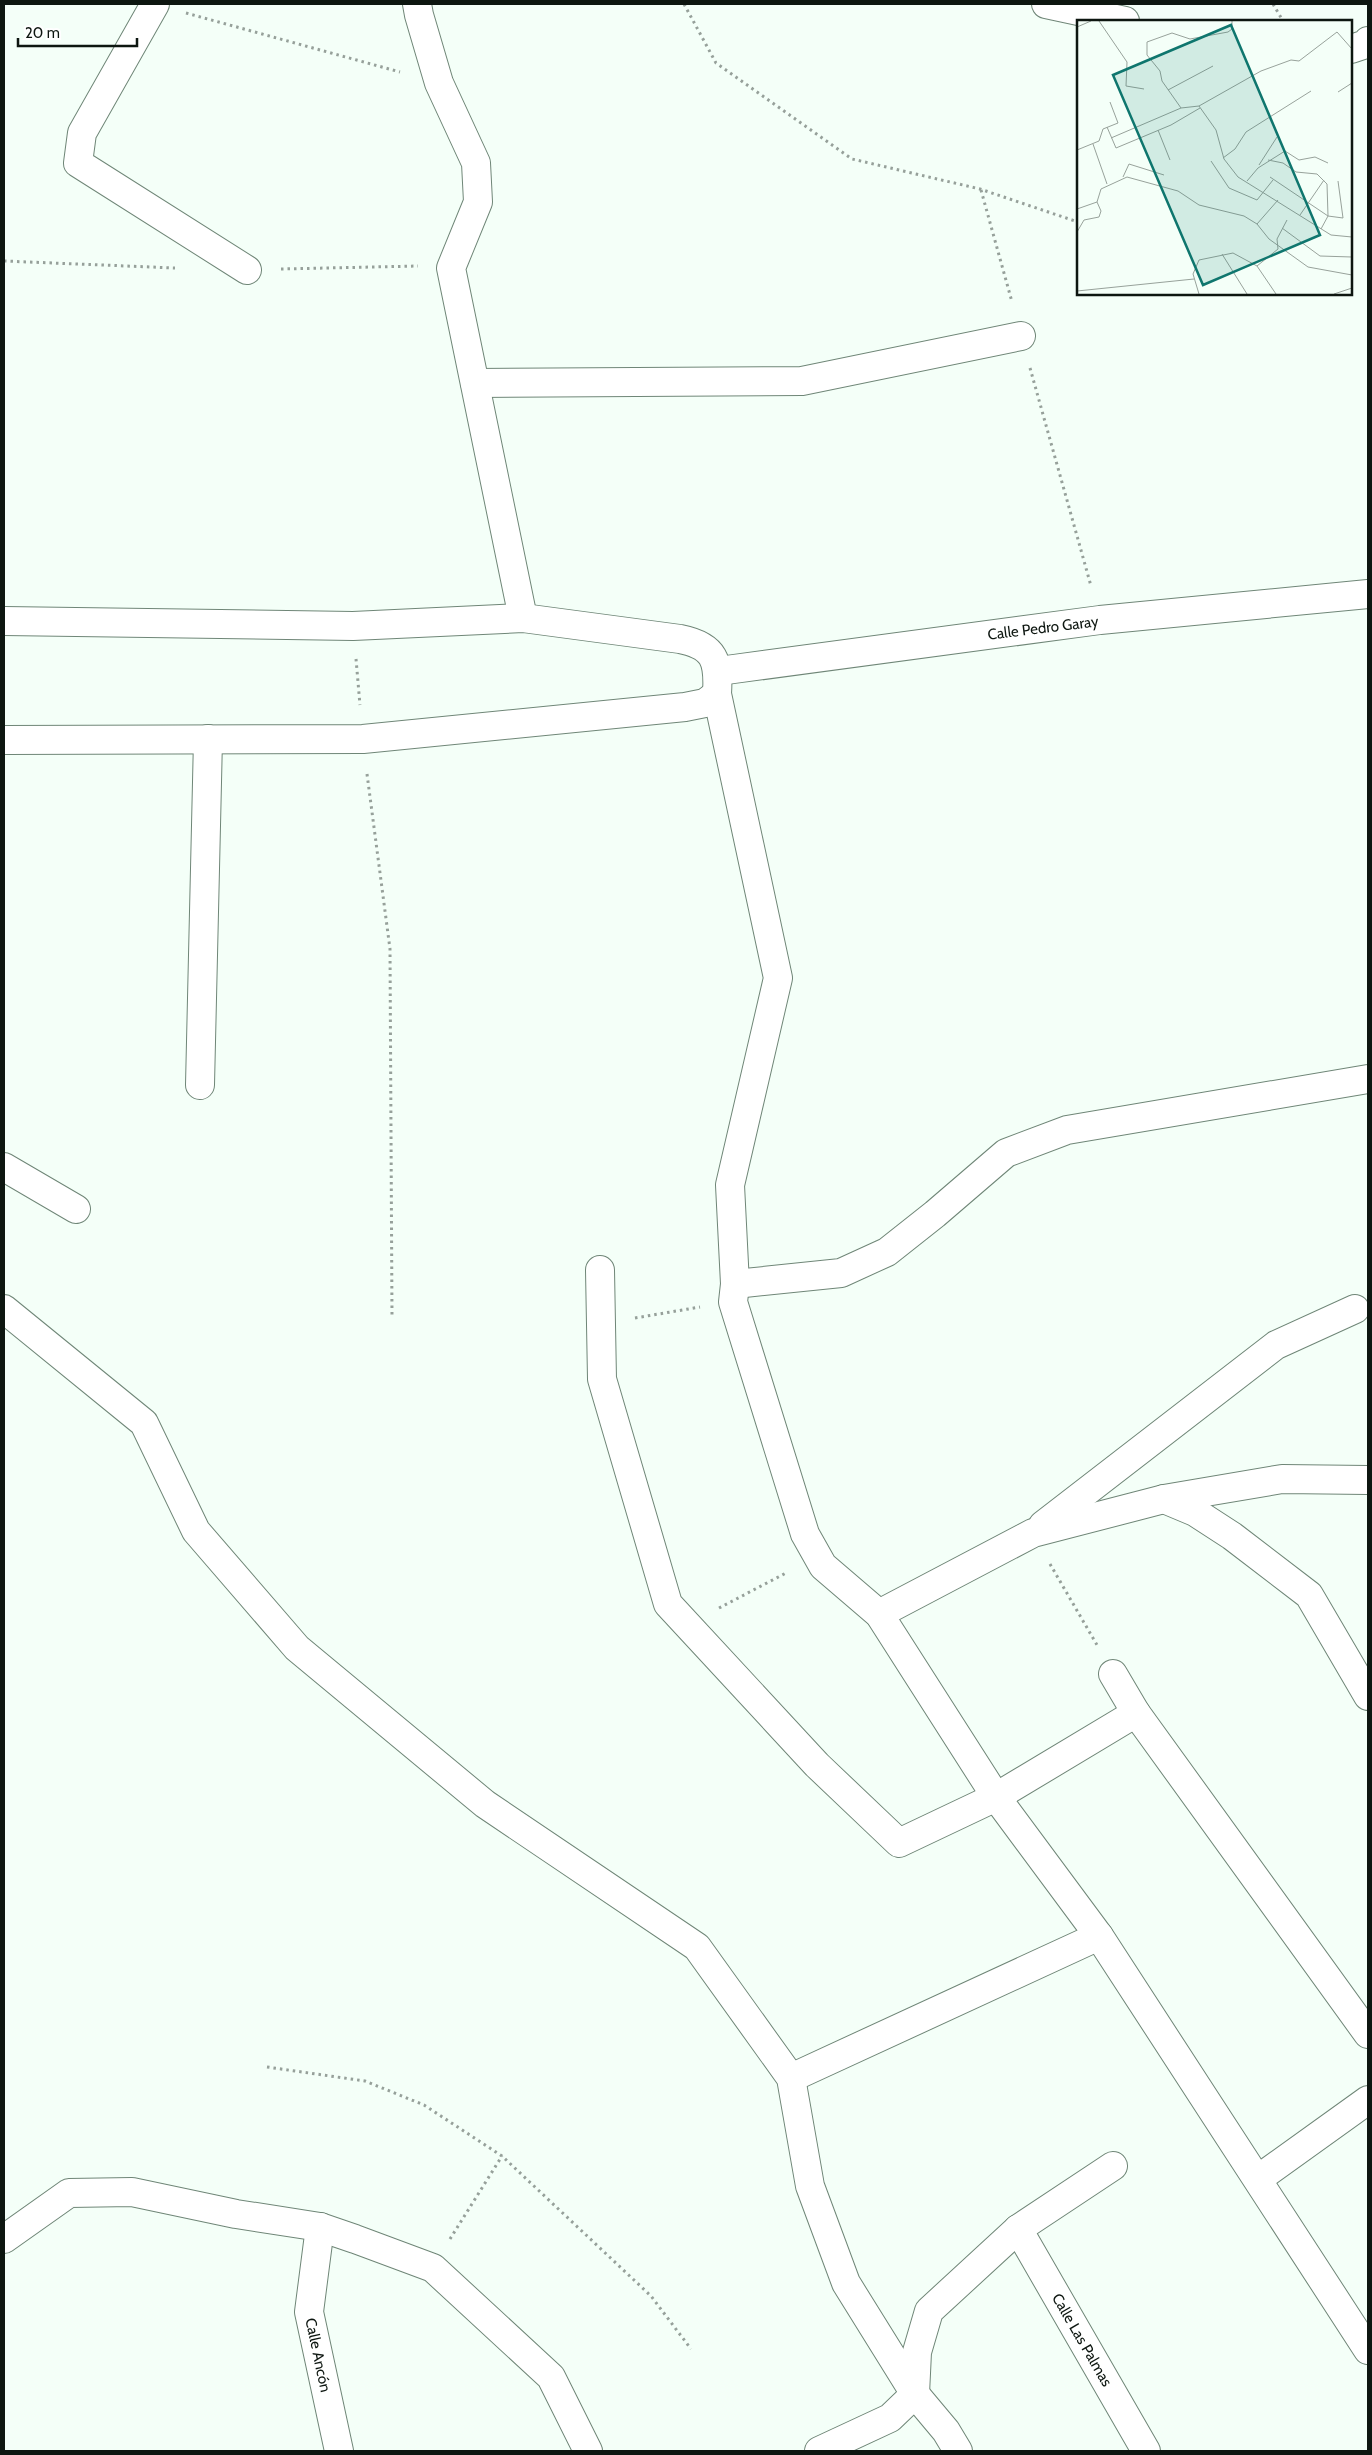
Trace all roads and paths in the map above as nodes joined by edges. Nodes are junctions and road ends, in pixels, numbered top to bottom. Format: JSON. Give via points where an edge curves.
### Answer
{"nodes":[{"id":1,"x":155,"y":4,"type":"edge"},
{"id":2,"x":418,"y":4,"type":"edge"},
{"id":3,"x":684,"y":4,"type":"edge"},
{"id":4,"x":1046,"y":4,"type":"edge"},
{"id":5,"x":1273,"y":4,"type":"edge"},
{"id":6,"x":1120,"y":20,"type":"edge"},
{"id":7,"x":1282,"y":20,"type":"edge"},
{"id":8,"x":1368,"y":41,"type":"edge"},
{"id":9,"x":1352,"y":49,"type":"edge"},
{"id":10,"x":439,"y":83,"type":"junction"},
{"id":11,"x":980,"y":189,"type":"junction"},
{"id":12,"x":1077,"y":222,"type":"edge"},
{"id":13,"x":246,"y":270,"type":"dead end"},
{"id":14,"x":1021,"y":336,"type":"junction"},
{"id":15,"x":475,"y":383,"type":"junction"},
{"id":16,"x":1368,"y":594,"type":"edge"},
{"id":17,"x":523,"y":618,"type":"junction"},
{"id":18,"x":1100,"y":620,"type":"junction"},
{"id":19,"x":4,"y":622,"type":"edge"},
{"id":20,"x":353,"y":626,"type":"junction"},
{"id":21,"x":718,"y":682,"type":"junction"},
{"id":22,"x":208,"y":739,"type":"junction"},
{"id":23,"x":363,"y":739,"type":"junction"},
{"id":24,"x":4,"y":740,"type":"edge"},
{"id":25,"x":1368,"y":1079,"type":"edge"},
{"id":26,"x":200,"y":1085,"type":"dead end"},
{"id":27,"x":4,"y":1167,"type":"edge"},
{"id":28,"x":76,"y":1209,"type":"dead end"},
{"id":29,"x":600,"y":1270,"type":"dead end"},
{"id":30,"x":734,"y":1293,"type":"junction"},
{"id":31,"x":4,"y":1309,"type":"edge"},
{"id":32,"x":1355,"y":1309,"type":"dead end"},
{"id":33,"x":392,"y":1316,"type":"dead end"},
{"id":34,"x":601,"y":1324,"type":"junction"},
{"id":35,"x":1368,"y":1480,"type":"edge"},
{"id":36,"x":1164,"y":1499,"type":"junction"},
{"id":37,"x":1033,"y":1533,"type":"junction"},
{"id":38,"x":758,"y":1588,"type":"dead end"},
{"id":39,"x":879,"y":1614,"type":"junction"},
{"id":40,"x":687,"y":1625,"type":"junction"},
{"id":41,"x":1113,"y":1674,"type":"joint"},
{"id":42,"x":1368,"y":1696,"type":"edge"},
{"id":43,"x":1136,"y":1713,"type":"junction"},
{"id":44,"x":996,"y":1797,"type":"junction"},
{"id":45,"x":1099,"y":1936,"type":"junction"},
{"id":46,"x":1368,"y":2034,"type":"edge"},
{"id":47,"x":267,"y":2067,"type":"dead end"},
{"id":48,"x":791,"y":2078,"type":"junction"},
{"id":49,"x":1368,"y":2100,"type":"edge"},
{"id":50,"x":502,"y":2156,"type":"junction"},
{"id":51,"x":1113,"y":2166,"type":"dead end"},
{"id":52,"x":1258,"y":2179,"type":"junction"},
{"id":53,"x":320,"y":2227,"type":"junction"},
{"id":54,"x":1018,"y":2229,"type":"junction"},
{"id":55,"x":4,"y":2239,"type":"edge"},
{"id":56,"x":433,"y":2268,"type":"junction"},
{"id":57,"x":690,"y":2349,"type":"dead end"},
{"id":58,"x":1368,"y":2350,"type":"edge"},
{"id":59,"x":915,"y":2394,"type":"junction"},
{"id":60,"x":339,"y":2451,"type":"edge"},
{"id":61,"x":588,"y":2451,"type":"edge"},
{"id":62,"x":819,"y":2451,"type":"edge"},
{"id":63,"x":958,"y":2451,"type":"edge"},
{"id":64,"x":1146,"y":2451,"type":"edge"}],
"edges":[{"from":1,"to":10,"type":"path"},
{"from":1,"to":13,"type":"street","via":[[82,133],[78,163]]},
{"from":2,"to":10,"type":"street","via":[[418,15]]},
{"from":3,"to":11,"type":"path","via":[[716,63],[852,159]]},
{"from":4,"to":6,"type":"street"},
{"from":5,"to":7,"type":"path"},
{"from":8,"to":9,"type":"street"},
{"from":10,"to":15,"type":"street","via":[[476,163],[478,202],[451,268]]},
{"from":11,"to":12,"type":"path"},
{"from":11,"to":14,"type":"path"},
{"from":14,"to":15,"type":"street","via":[[802,381]]},
{"from":14,"to":18,"type":"path"},
{"from":15,"to":17,"type":"street"},
{"from":16,"to":18,"type":"street","name":"Calle Pedro Garay"},
{"from":17,"to":20,"type":"street"},
{"from":17,"to":21,"type":"street","via":[[694,642],[706,648],[714,659]]},
{"from":18,"to":21,"type":"street","name":"Calle Pedro Garay"},
{"from":19,"to":20,"type":"street"},
{"from":20,"to":23,"type":"path"},
{"from":21,"to":23,"type":"street","name":"Calle Pedro Garay","via":[[705,703],[685,707]]},
{"from":21,"to":30,"type":"street","via":[[778,978],[730,1186]]},
{"from":22,"to":23,"type":"street","name":"Calle Pedro Garay"},
{"from":22,"to":24,"type":"street","name":"Calle Pedro Garay"},
{"from":22,"to":26,"type":"street"},
{"from":23,"to":33,"type":"path","via":[[390,949]]},
{"from":25,"to":30,"type":"street","via":[[1067,1130],[1006,1153],[887,1252],[841,1273]]},
{"from":27,"to":28,"type":"street"},
{"from":29,"to":34,"type":"street"},
{"from":30,"to":34,"type":"path"},
{"from":30,"to":39,"type":"street","via":[[805,1534],[823,1566]]},
{"from":31,"to":48,"type":"street","via":[[144,1423],[196,1531],[296,1648],[485,1804],[697,1947]]},
{"from":32,"to":37,"type":"street","via":[[1276,1345]]},
{"from":34,"to":40,"type":"street","via":[[602,1379],[668,1604]]},
{"from":35,"to":36,"type":"street","via":[[1282,1479]]},
{"from":36,"to":37,"type":"street"},
{"from":36,"to":42,"type":"street","via":[[1195,1512],[1232,1536],[1309,1595]]},
{"from":37,"to":39,"type":"street"},
{"from":37,"to":41,"type":"path"},
{"from":38,"to":40,"type":"path"},
{"from":39,"to":44,"type":"street"},
{"from":40,"to":44,"type":"street","via":[[817,1765],[899,1843]]},
{"from":41,"to":43,"type":"street"},
{"from":43,"to":44,"type":"street"},
{"from":43,"to":46,"type":"street"},
{"from":44,"to":45,"type":"street"},
{"from":45,"to":48,"type":"street"},
{"from":45,"to":52,"type":"street"},
{"from":47,"to":50,"type":"path","via":[[366,2081],[424,2105]]},
{"from":48,"to":59,"type":"street","via":[[810,2186],[846,2283]]},
{"from":49,"to":52,"type":"street"},
{"from":50,"to":56,"type":"path"},
{"from":50,"to":57,"type":"path","via":[[651,2296]]},
{"from":51,"to":54,"type":"street"},
{"from":52,"to":58,"type":"street"},
{"from":53,"to":55,"type":"street","via":[[236,2214],[132,2192],[69,2193]]},
{"from":53,"to":56,"type":"street"},
{"from":53,"to":60,"type":"street","name":"Calle Ancón","via":[[309,2312]]},
{"from":54,"to":59,"type":"street","via":[[929,2311],[917,2352]]},
{"from":54,"to":64,"type":"street","name":"Calle Las Palmas"},
{"from":56,"to":61,"type":"street","via":[[551,2377]]},
{"from":59,"to":62,"type":"street","via":[[890,2418]]},
{"from":59,"to":63,"type":"street"}]}
